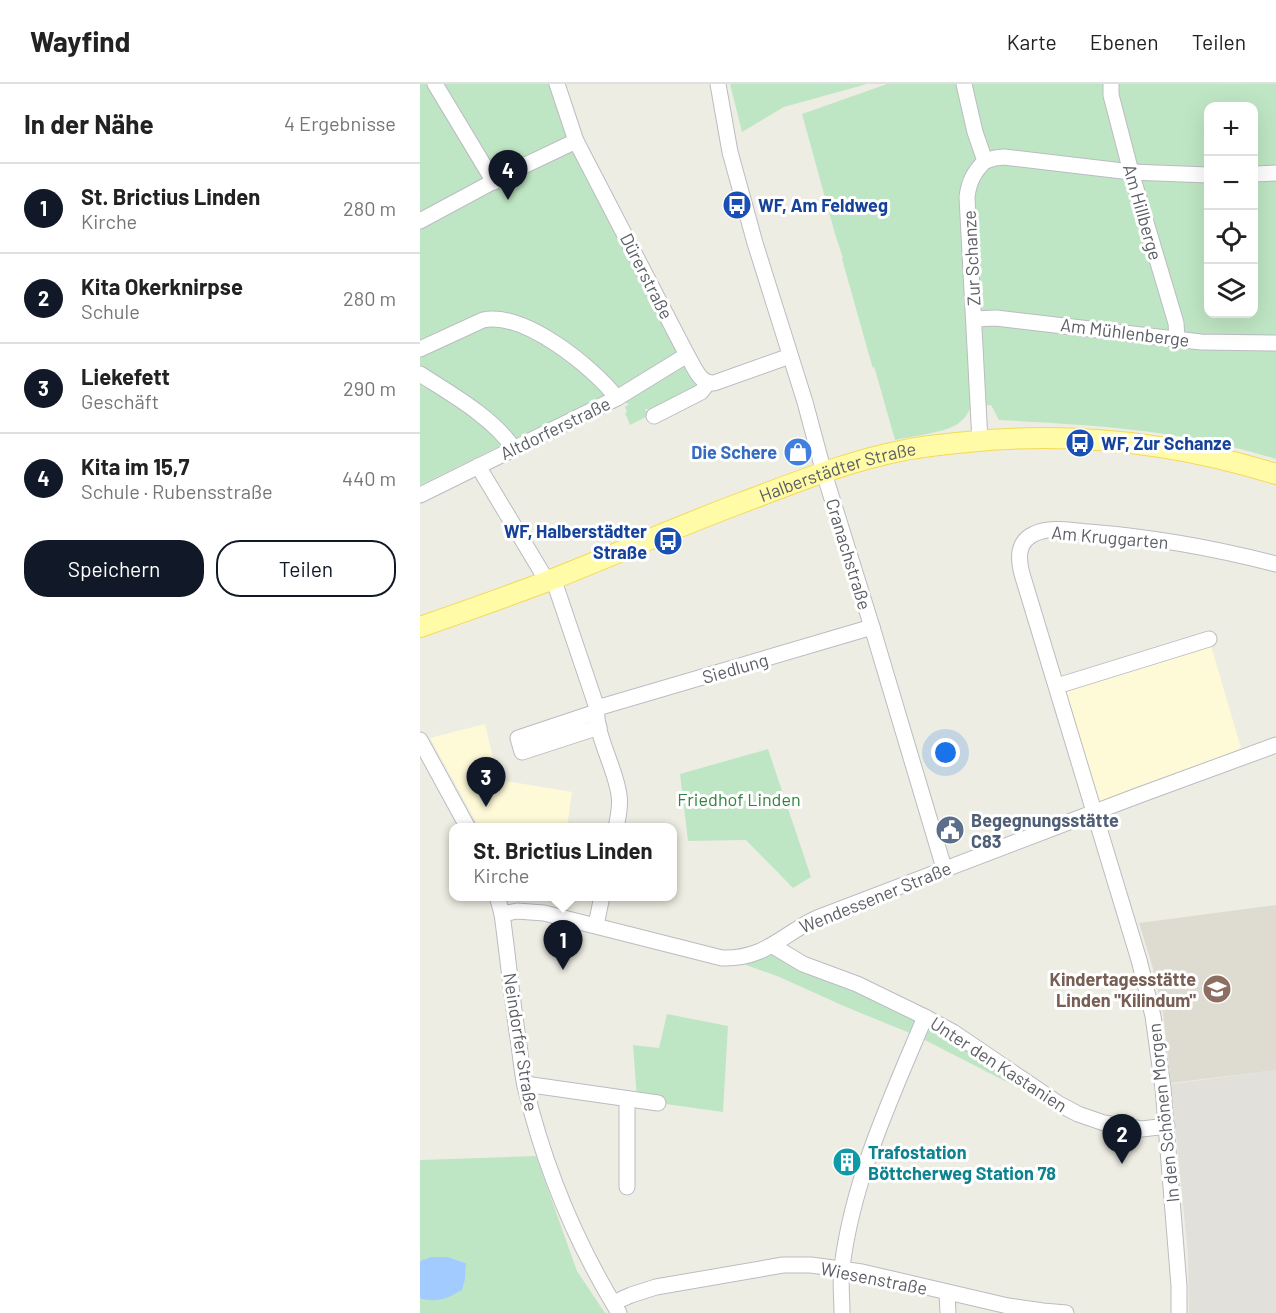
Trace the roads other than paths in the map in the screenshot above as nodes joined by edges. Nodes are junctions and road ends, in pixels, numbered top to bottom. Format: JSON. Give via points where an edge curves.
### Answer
{"nodes":[{"id":1,"x":435,"y":84,"type":"edge"},
{"id":2,"x":557,"y":84,"type":"edge"},
{"id":3,"x":708,"y":84,"type":"edge"},
{"id":4,"x":718,"y":84,"type":"edge"},
{"id":5,"x":964,"y":84,"type":"edge"},
{"id":6,"x":1111,"y":84,"type":"edge"},
{"id":7,"x":721,"y":100,"type":"junction"},
{"id":8,"x":576,"y":141,"type":"junction"},
{"id":9,"x":985,"y":161,"type":"junction"},
{"id":10,"x":1131,"y":172,"type":"junction"},
{"id":11,"x":1276,"y":173,"type":"edge"},
{"id":12,"x":1258,"y":174,"type":"edge"},
{"id":13,"x":1204,"y":175,"type":"edge"},
{"id":14,"x":494,"y":182,"type":"junction"},
{"id":15,"x":420,"y":220,"type":"edge"},
{"id":16,"x":974,"y":319,"type":"junction"},
{"id":17,"x":1177,"y":339,"type":"junction"},
{"id":18,"x":1276,"y":343,"type":"edge"},
{"id":19,"x":420,"y":349,"type":"edge"},
{"id":20,"x":687,"y":355,"type":"junction"},
{"id":21,"x":790,"y":356,"type":"junction"},
{"id":22,"x":420,"y":374,"type":"edge"},
{"id":23,"x":708,"y":383,"type":"junction"},
{"id":24,"x":617,"y":398,"type":"junction"},
{"id":25,"x":654,"y":416,"type":"dead end"},
{"id":26,"x":980,"y":441,"type":"junction"},
{"id":27,"x":514,"y":449,"type":"junction"},
{"id":28,"x":478,"y":466,"type":"junction"},
{"id":29,"x":824,"y":473,"type":"junction"},
{"id":30,"x":1276,"y":474,"type":"edge"},
{"id":31,"x":420,"y":495,"type":"edge"},
{"id":32,"x":1276,"y":564,"type":"edge"},
{"id":33,"x":550,"y":580,"type":"junction"},
{"id":34,"x":420,"y":627,"type":"edge"},
{"id":35,"x":872,"y":627,"type":"junction"},
{"id":36,"x":1209,"y":639,"type":"dead end"},
{"id":37,"x":1057,"y":686,"type":"junction"},
{"id":38,"x":597,"y":710,"type":"junction"},
{"id":39,"x":599,"y":727,"type":"junction"},
{"id":40,"x":420,"y":740,"type":"edge"},
{"id":41,"x":1276,"y":745,"type":"edge"},
{"id":42,"x":1094,"y":813,"type":"junction"},
{"id":43,"x":465,"y":823,"type":"edge"},
{"id":44,"x":617,"y":823,"type":"edge"},
{"id":45,"x":944,"y":868,"type":"junction"},
{"id":46,"x":498,"y":901,"type":"edge"},
{"id":47,"x":601,"y":901,"type":"edge"},
{"id":48,"x":502,"y":914,"type":"junction"},
{"id":49,"x":596,"y":925,"type":"junction"},
{"id":50,"x":772,"y":946,"type":"junction"},
{"id":51,"x":926,"y":1017,"type":"junction"},
{"id":52,"x":525,"y":1084,"type":"junction"},
{"id":53,"x":627,"y":1099,"type":"junction"},
{"id":54,"x":658,"y":1103,"type":"dead end"},
{"id":55,"x":1167,"y":1126,"type":"junction"},
{"id":56,"x":627,"y":1187,"type":"dead end"},
{"id":57,"x":842,"y":1269,"type":"junction"},
{"id":58,"x":947,"y":1293,"type":"junction"},
{"id":59,"x":616,"y":1308,"type":"edge"},
{"id":60,"x":842,"y":1313,"type":"edge"},
{"id":61,"x":948,"y":1313,"type":"edge"},
{"id":62,"x":1066,"y":1313,"type":"edge"},
{"id":63,"x":1179,"y":1313,"type":"edge"}],
"edges":[{"from":1,"to":14,"type":"street"},
{"from":2,"to":8,"type":"street","name":"Dürerstraße"},
{"from":3,"to":7,"type":"street","name":"Cranachstraße"},
{"from":4,"to":7,"type":"street","name":"Cranachstraße"},
{"from":5,"to":9,"type":"street"},
{"from":6,"to":10,"type":"street","name":"Am Hillberge"},
{"from":7,"to":21,"type":"street","name":"Cranachstraße","via":[[730,152]]},
{"from":8,"to":14,"type":"street"},
{"from":8,"to":20,"type":"street","name":"Dürerstraße"},
{"from":9,"to":10,"type":"street","via":[[1004,157]]},
{"from":9,"to":16,"type":"street","name":"Zur Schanze","via":[[972,176],[967,196]]},
{"from":10,"to":13,"type":"street"},
{"from":10,"to":17,"type":"street","name":"Am Hillberge","via":[[1176,322]]},
{"from":11,"to":12,"type":"street"},
{"from":14,"to":15,"type":"street"},
{"from":16,"to":17,"type":"street","name":"Am Mühlenberge","via":[[996,318]]},
{"from":16,"to":26,"type":"street","name":"Zur Schanze"},
{"from":17,"to":18,"type":"street","name":"Am Mühlenberge"},
{"from":19,"to":24,"type":"street","via":[[483,320],[511,321],[565,350],[608,385]]},
{"from":20,"to":23,"type":"street","name":"Dürerstraße"},
{"from":20,"to":24,"type":"street","name":"Altdorferstraße"},
{"from":21,"to":23,"type":"street"},
{"from":21,"to":29,"type":"street","name":"Cranachstraße"},
{"from":22,"to":27,"type":"street","via":[[488,420]]},
{"from":23,"to":25,"type":"street","via":[[701,392]]},
{"from":24,"to":27,"type":"street","name":"Altdorferstraße"},
{"from":26,"to":29,"type":"main road","name":"Halberstädter Straße","via":[[903,450]]},
{"from":26,"to":30,"type":"main road","name":"Halberstädter Straße","via":[[1054,438],[1122,442],[1209,456]]},
{"from":27,"to":28,"type":"street","name":"Altdorferstraße"},
{"from":28,"to":31,"type":"street","name":"Altdorferstraße"},
{"from":28,"to":33,"type":"street"},
{"from":29,"to":33,"type":"main road","name":"Halberstädter Straße"},
{"from":29,"to":35,"type":"street","name":"Cranachstraße"},
{"from":32,"to":37,"type":"street","name":"Am Kruggarten","via":[[1148,538],[1060,530],[1034,534],[1024,541],[1019,563]]},
{"from":33,"to":34,"type":"main road","name":"Halberstädter Straße"},
{"from":33,"to":38,"type":"street"},
{"from":35,"to":38,"type":"street","name":"Siedlung"},
{"from":35,"to":45,"type":"street","name":"Cranachstraße"},
{"from":36,"to":37,"type":"street"},
{"from":37,"to":42,"type":"street","name":"Am Kruggarten"},
{"from":38,"to":39,"type":"street"},
{"from":38,"to":39,"type":"street","name":"Siedlung","via":[[518,738],[522,752]]},
{"from":39,"to":44,"type":"street","via":[[619,792]]},
{"from":40,"to":43,"type":"street"},
{"from":41,"to":42,"type":"street","name":"Wendessener Straße"},
{"from":42,"to":45,"type":"street","name":"Wendessener Straße"},
{"from":42,"to":55,"type":"street","name":"In den Schönen Morgen","via":[[1153,1016]]},
{"from":45,"to":50,"type":"street","name":"Wendessener Straße","via":[[817,918]]},
{"from":46,"to":48,"type":"street","name":"Neindorfer Straße"},
{"from":47,"to":49,"type":"street"},
{"from":48,"to":49,"type":"street","name":"Wendessener Straße","via":[[532,911]]},
{"from":48,"to":52,"type":"street","name":"Neindorfer Straße"},
{"from":49,"to":50,"type":"street","name":"Wendessener Straße","via":[[722,958],[754,955]]},
{"from":50,"to":51,"type":"street","name":"Unter den Kastanien","via":[[803,964],[857,984]]},
{"from":51,"to":55,"type":"street","name":"Unter den Kastanien","via":[[1078,1114],[1104,1124],[1142,1129]]},
{"from":51,"to":57,"type":"street","via":[[876,1135],[849,1228]]},
{"from":52,"to":53,"type":"street"},
{"from":52,"to":59,"type":"street","name":"Neindorfer Straße","via":[[553,1180],[580,1244]]},
{"from":53,"to":54,"type":"street"},
{"from":53,"to":56,"type":"street"},
{"from":55,"to":63,"type":"street","name":"In den Schönen Morgen"},
{"from":57,"to":58,"type":"street","name":"Wiesenstraße"},
{"from":57,"to":59,"type":"street","name":"Wiesenstraße","via":[[783,1265],[656,1287],[631,1295]]},
{"from":57,"to":60,"type":"street"},
{"from":58,"to":61,"type":"street"},
{"from":58,"to":62,"type":"street","name":"Wiesenstraße"}]}
